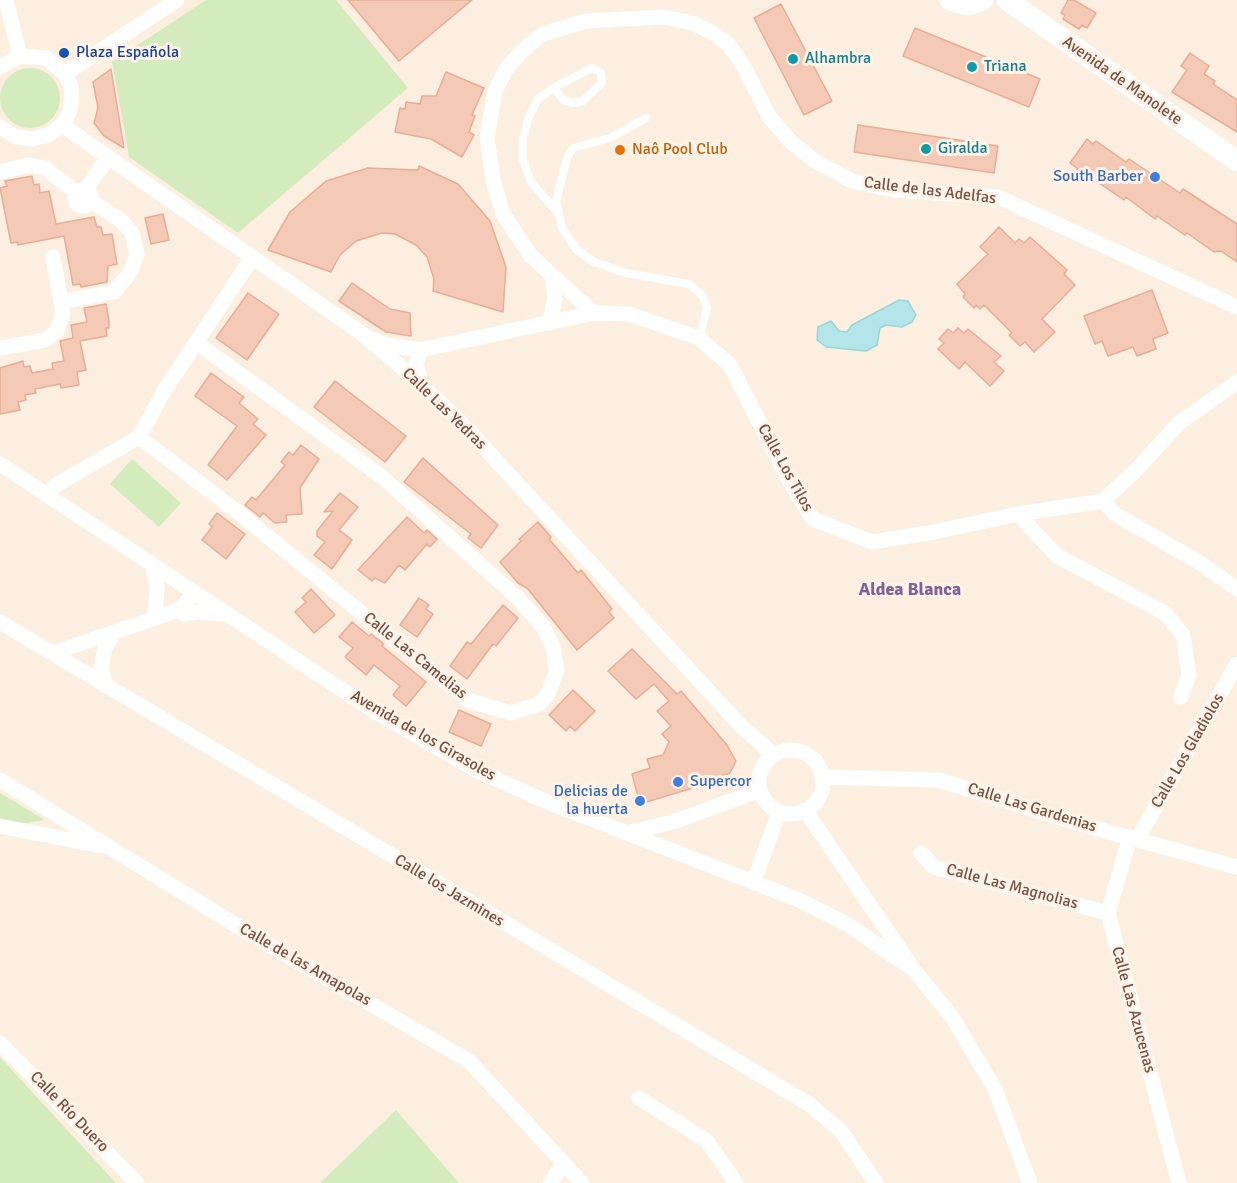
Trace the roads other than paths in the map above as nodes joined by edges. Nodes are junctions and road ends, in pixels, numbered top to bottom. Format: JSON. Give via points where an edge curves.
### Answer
{"nodes":[{"id":1,"x":6,"y":0,"type":"edge"},
{"id":2,"x":177,"y":0,"type":"edge"},
{"id":3,"x":950,"y":0,"type":"edge"},
{"id":4,"x":983,"y":0,"type":"edge"},
{"id":5,"x":1007,"y":0,"type":"edge"},
{"id":6,"x":20,"y":56,"type":"junction"},
{"id":7,"x":0,"y":67,"type":"edge"},
{"id":8,"x":65,"y":74,"type":"junction"},
{"id":9,"x":552,"y":88,"type":"junction"},
{"id":10,"x":646,"y":118,"type":"dead end"},
{"id":11,"x":62,"y":125,"type":"junction"},
{"id":12,"x":0,"y":127,"type":"edge"},
{"id":13,"x":108,"y":158,"type":"junction"},
{"id":14,"x":1237,"y":161,"type":"edge"},
{"id":15,"x":0,"y":172,"type":"edge"},
{"id":16,"x":84,"y":195,"type":"junction"},
{"id":17,"x":559,"y":213,"type":"junction"},
{"id":18,"x":53,"y":257,"type":"dead end"},
{"id":19,"x":252,"y":258,"type":"junction"},
{"id":20,"x":552,"y":277,"type":"junction"},
{"id":21,"x":61,"y":302,"type":"junction"},
{"id":22,"x":1237,"y":307,"type":"edge"},
{"id":23,"x":594,"y":313,"type":"junction"},
{"id":24,"x":549,"y":323,"type":"junction"},
{"id":25,"x":366,"y":338,"type":"junction"},
{"id":26,"x":699,"y":338,"type":"junction"},
{"id":27,"x":197,"y":343,"type":"junction"},
{"id":28,"x":0,"y":348,"type":"edge"},
{"id":29,"x":420,"y":350,"type":"junction"},
{"id":30,"x":1237,"y":382,"type":"edge"},
{"id":31,"x":423,"y":387,"type":"junction"},
{"id":32,"x":139,"y":437,"type":"junction"},
{"id":33,"x":0,"y":464,"type":"edge"},
{"id":34,"x":46,"y":495,"type":"junction"},
{"id":35,"x":1102,"y":501,"type":"junction"},
{"id":36,"x":1018,"y":514,"type":"junction"},
{"id":37,"x":152,"y":564,"type":"junction"},
{"id":38,"x":186,"y":586,"type":"junction"},
{"id":39,"x":1237,"y":589,"type":"edge"},
{"id":40,"x":179,"y":610,"type":"junction"},
{"id":41,"x":156,"y":612,"type":"junction"},
{"id":42,"x":231,"y":615,"type":"junction"},
{"id":43,"x":0,"y":622,"type":"edge"},
{"id":44,"x":114,"y":633,"type":"junction"},
{"id":45,"x":53,"y":653,"type":"junction"},
{"id":46,"x":1237,"y":664,"type":"edge"},
{"id":47,"x":106,"y":686,"type":"junction"},
{"id":48,"x":1181,"y":698,"type":"dead end"},
{"id":49,"x":774,"y":755,"type":"junction"},
{"id":50,"x":822,"y":777,"type":"junction"},
{"id":51,"x":0,"y":780,"type":"edge"},
{"id":52,"x":760,"y":790,"type":"junction"},
{"id":53,"x":805,"y":810,"type":"junction"},
{"id":54,"x":779,"y":812,"type":"junction"},
{"id":55,"x":0,"y":826,"type":"edge"},
{"id":56,"x":627,"y":833,"type":"junction"},
{"id":57,"x":1134,"y":837,"type":"junction"},
{"id":58,"x":113,"y":848,"type":"junction"},
{"id":59,"x":921,"y":853,"type":"dead end"},
{"id":60,"x":1237,"y":867,"type":"edge"},
{"id":61,"x":754,"y":881,"type":"junction"},
{"id":62,"x":1108,"y":913,"type":"junction"},
{"id":63,"x":913,"y":969,"type":"junction"},
{"id":64,"x":0,"y":1043,"type":"edge"},
{"id":65,"x":639,"y":1098,"type":"dead end"},
{"id":66,"x":564,"y":1163,"type":"junction"},
{"id":67,"x":136,"y":1183,"type":"edge"},
{"id":68,"x":550,"y":1183,"type":"edge"},
{"id":69,"x":582,"y":1183,"type":"edge"},
{"id":70,"x":736,"y":1183,"type":"edge"},
{"id":71,"x":876,"y":1183,"type":"edge"},
{"id":72,"x":1030,"y":1183,"type":"edge"},
{"id":73,"x":1179,"y":1183,"type":"edge"}],
"edges":[{"from":1,"to":6,"type":"street"},
{"from":2,"to":8,"type":"street"},
{"from":3,"to":4,"type":"street","via":[[967,5]]},
{"from":5,"to":14,"type":"street","name":"Avenida de Manolete"},
{"from":6,"to":7,"type":"street"},
{"from":6,"to":8,"type":"street","via":[[46,58]]},
{"from":8,"to":11,"type":"street","via":[[72,100]]},
{"from":9,"to":9,"type":"lane","via":[[564,100],[583,101],[602,83],[601,73],[592,68]]},
{"from":9,"to":17,"type":"lane","via":[[538,99],[529,117],[523,138],[524,159],[531,182]]},
{"from":10,"to":17,"type":"lane","via":[[610,138],[573,148],[556,201]]},
{"from":11,"to":12,"type":"street","via":[[48,135],[32,139],[16,137]]},
{"from":11,"to":13,"type":"street","name":"Calle Las Yedras"},
{"from":13,"to":16,"type":"street"},
{"from":13,"to":19,"type":"street","name":"Calle Las Yedras"},
{"from":15,"to":16,"type":"street","via":[[29,165],[45,168]]},
{"from":16,"to":21,"type":"street","via":[[123,222],[132,233],[136,254],[131,271],[114,292]]},
{"from":17,"to":26,"type":"lane","via":[[562,228],[576,249],[594,262],[626,273],[688,284],[702,295],[707,308]]},
{"from":18,"to":21,"type":"street"},
{"from":19,"to":25,"type":"street","name":"Calle Las Yedras"},
{"from":19,"to":27,"type":"street"},
{"from":20,"to":22,"type":"street","name":"Calle de las Adelfas","via":[[531,256],[503,214],[487,138],[495,91],[506,69],[543,34],[586,21],[664,16],[693,23],[729,45],[770,118],[784,135],[815,161],[852,182],[893,190],[998,197]]},
{"from":20,"to":23,"type":"street","name":"Calle de las Adelfas"},
{"from":20,"to":24,"type":"street","via":[[555,299]]},
{"from":21,"to":28,"type":"street","via":[[63,313],[57,331],[45,340]]},
{"from":23,"to":24,"type":"street","name":"Calle Los Tilos"},
{"from":23,"to":26,"type":"street","name":"Calle Los Tilos","via":[[629,314]]},
{"from":24,"to":29,"type":"street","name":"Calle Los Tilos"},
{"from":25,"to":29,"type":"street","name":"Calle Los Tilos"},
{"from":25,"to":31,"type":"street","name":"Calle Las Yedras"},
{"from":26,"to":36,"type":"street","name":"Calle Los Tilos","via":[[730,365],[790,484],[813,519],[872,542]]},
{"from":27,"to":32,"type":"street"},
{"from":27,"to":32,"type":"street","name":"Calle Las Camelias","via":[[381,476],[518,598],[544,628],[553,646],[557,671],[548,694],[538,704],[511,713],[468,700],[239,513]]},
{"from":29,"to":31,"type":"street","via":[[416,365]]},
{"from":30,"to":35,"type":"street","via":[[1179,423]]},
{"from":31,"to":49,"type":"street","name":"Calle Las Yedras","via":[[457,418],[741,726]]},
{"from":32,"to":34,"type":"street"},
{"from":33,"to":34,"type":"street","name":"Avenida de los Girasoles"},
{"from":34,"to":37,"type":"street","name":"Avenida de los Girasoles"},
{"from":35,"to":36,"type":"street","name":"Calle Los Tilos"},
{"from":35,"to":39,"type":"street","via":[[1115,514]]},
{"from":36,"to":48,"type":"street","via":[[1057,556],[1165,612],[1183,635],[1189,675]]},
{"from":37,"to":38,"type":"street","name":"Avenida de los Girasoles"},
{"from":37,"to":41,"type":"street"},
{"from":38,"to":40,"type":"street","via":[[190,598]]},
{"from":38,"to":41,"type":"street","via":[[167,591]]},
{"from":38,"to":42,"type":"street","name":"Avenida de los Girasoles"},
{"from":40,"to":41,"type":"street"},
{"from":40,"to":42,"type":"street","via":[[184,614]]},
{"from":41,"to":44,"type":"street"},
{"from":42,"to":56,"type":"street","name":"Avenida de los Girasoles","via":[[374,711],[476,770]]},
{"from":43,"to":45,"type":"street","name":"Calle los Jazmines"},
{"from":44,"to":45,"type":"street"},
{"from":44,"to":47,"type":"street","via":[[105,648],[101,668]]},
{"from":45,"to":47,"type":"street","name":"Calle los Jazmines"},
{"from":46,"to":57,"type":"street","name":"Calle Los Gladiolos"},
{"from":47,"to":71,"type":"street","name":"Calle los Jazmines","via":[[809,1104],[841,1131]]},
{"from":49,"to":50,"type":"street","via":[[786,750],[810,756]]},
{"from":49,"to":52,"type":"street","via":[[761,770]]},
{"from":50,"to":53,"type":"street","via":[[818,796]]},
{"from":50,"to":57,"type":"street","name":"Calle Las Gardenias","via":[[939,780]]},
{"from":51,"to":58,"type":"street","name":"Calle de las Amapolas"},
{"from":52,"to":54,"type":"street"},
{"from":52,"to":56,"type":"street","via":[[676,821]]},
{"from":53,"to":54,"type":"street"},
{"from":53,"to":63,"type":"street"},
{"from":54,"to":61,"type":"street"},
{"from":55,"to":58,"type":"street"},
{"from":56,"to":61,"type":"street","name":"Avenida de los Girasoles"},
{"from":57,"to":60,"type":"street","name":"Calle Las Gardenias"},
{"from":57,"to":62,"type":"street"},
{"from":58,"to":66,"type":"street","name":"Calle de las Amapolas","via":[[252,935],[469,1061]]},
{"from":59,"to":62,"type":"street","name":"Calle Las Magnolias","via":[[934,867]]},
{"from":61,"to":63,"type":"street","name":"Avenida de los Girasoles","via":[[847,924]]},
{"from":62,"to":73,"type":"street","name":"Calle Las Azucenas"},
{"from":63,"to":72,"type":"street","name":"Avenida de los Girasoles","via":[[952,1017],[995,1089]]},
{"from":64,"to":67,"type":"street","name":"Calle Río Duero"},
{"from":65,"to":70,"type":"street","via":[[707,1141]]},
{"from":66,"to":68,"type":"street"},
{"from":66,"to":69,"type":"street","name":"Calle de las Amapolas"}]}
